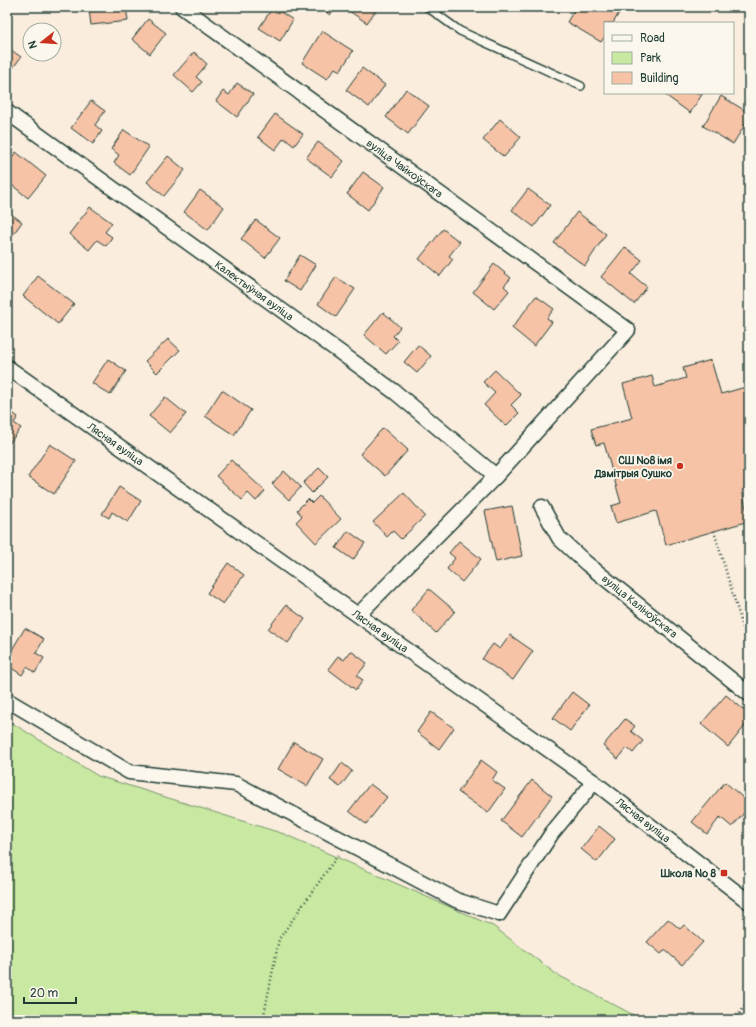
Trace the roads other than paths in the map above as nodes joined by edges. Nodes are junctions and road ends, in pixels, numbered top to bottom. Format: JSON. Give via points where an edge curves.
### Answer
{"nodes":[{"id":1,"x":182,"y":7,"type":"edge"},
{"id":2,"x":427,"y":7,"type":"edge"},
{"id":3,"x":581,"y":86,"type":"dead end"},
{"id":4,"x":7,"y":112,"type":"edge"},
{"id":5,"x":7,"y":367,"type":"edge"},
{"id":6,"x":496,"y":476,"type":"junction"},
{"id":7,"x":542,"y":507,"type":"dead end"},
{"id":8,"x":359,"y":614,"type":"junction"},
{"id":9,"x":749,"y":694,"type":"edge"},
{"id":10,"x":7,"y":700,"type":"edge"},
{"id":11,"x":594,"y":782,"type":"junction"},
{"id":12,"x":749,"y":902,"type":"edge"}],
"edges":[{"from":1,"to":6,"type":"street","name":"вуліца Чайкоўскага","via":[[628,330]]},
{"from":2,"to":3,"type":"lane","via":[[460,31]]},
{"from":4,"to":6,"type":"street","name":"Калектыўная вуліца","via":[[395,392]]},
{"from":5,"to":8,"type":"street","name":"Лясная вуліца"},
{"from":6,"to":8,"type":"street"},
{"from":7,"to":9,"type":"street","name":"вуліца Каліноўскага","via":[[560,538],[586,562]]},
{"from":8,"to":11,"type":"street","name":"Лясная вуліца"},
{"from":10,"to":11,"type":"street","via":[[129,772],[236,784],[456,900],[499,914],[552,833]]},
{"from":11,"to":12,"type":"street","name":"Лясная вуліца"}]}
